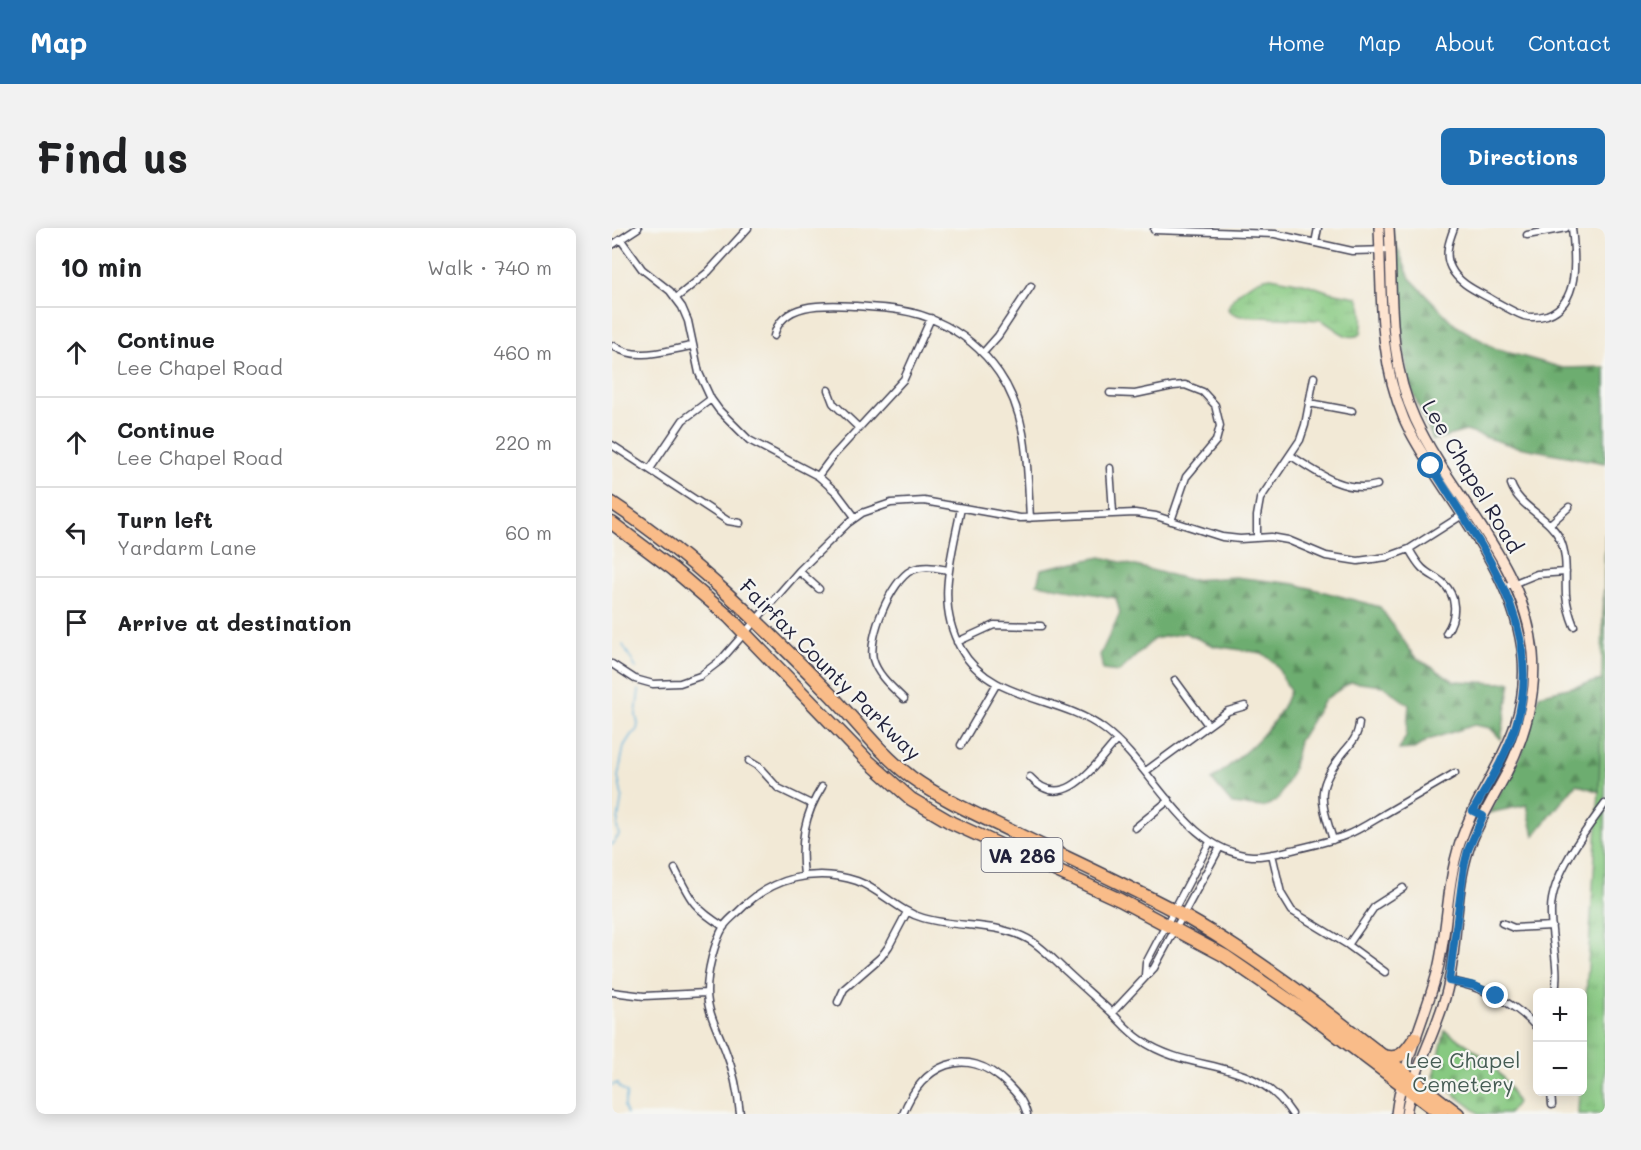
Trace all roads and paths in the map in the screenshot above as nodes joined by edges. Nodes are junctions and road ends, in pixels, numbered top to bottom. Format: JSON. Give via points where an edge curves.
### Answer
{"nodes":[{"id":1,"x":638,"y":228,"type":"edge"},
{"id":2,"x":748,"y":228,"type":"edge"},
{"id":3,"x":1318,"y":228,"type":"edge"},
{"id":4,"x":1379,"y":228,"type":"edge"},
{"id":5,"x":1389,"y":228,"type":"edge"},
{"id":6,"x":1454,"y":228,"type":"edge"},
{"id":7,"x":1566,"y":228,"type":"edge"},
{"id":8,"x":1572,"y":228,"type":"edge"},
{"id":9,"x":1154,"y":230,"type":"dead end"},
{"id":10,"x":1527,"y":235,"type":"dead end"},
{"id":11,"x":621,"y":240,"type":"junction"},
{"id":12,"x":1315,"y":243,"type":"junction"},
{"id":13,"x":612,"y":246,"type":"edge"},
{"id":14,"x":1390,"y":250,"type":"junction"},
{"id":15,"x":1380,"y":251,"type":"junction"},
{"id":16,"x":1031,"y":286,"type":"dead end"},
{"id":17,"x":676,"y":298,"type":"junction"},
{"id":18,"x":931,"y":318,"type":"junction"},
{"id":19,"x":774,"y":336,"type":"dead end"},
{"id":20,"x":614,"y":346,"type":"dead end"},
{"id":21,"x":692,"y":346,"type":"junction"},
{"id":22,"x":983,"y":353,"type":"junction"},
{"id":23,"x":1314,"y":377,"type":"dead end"},
{"id":24,"x":828,"y":390,"type":"dead end"},
{"id":25,"x":1110,"y":393,"type":"dead end"},
{"id":26,"x":711,"y":399,"type":"junction"},
{"id":27,"x":1310,"y":403,"type":"junction"},
{"id":28,"x":1352,"y":411,"type":"dead end"},
{"id":29,"x":859,"y":428,"type":"junction"},
{"id":30,"x":612,"y":445,"type":"edge"},
{"id":31,"x":1290,"y":455,"type":"junction"},
{"id":32,"x":1110,"y":468,"type":"dead end"},
{"id":33,"x":650,"y":469,"type":"junction"},
{"id":34,"x":818,"y":476,"type":"junction"},
{"id":35,"x":1511,"y":484,"type":"dead end"},
{"id":36,"x":1377,"y":485,"type":"dead end"},
{"id":37,"x":612,"y":502,"type":"edge"},
{"id":38,"x":1569,"y":507,"type":"dead end"},
{"id":39,"x":960,"y":508,"type":"junction"},
{"id":40,"x":1470,"y":510,"type":"junction"},
{"id":41,"x":1113,"y":513,"type":"junction"},
{"id":42,"x":1462,"y":515,"type":"junction"},
{"id":43,"x":855,"y":517,"type":"junction"},
{"id":44,"x":1030,"y":518,"type":"junction"},
{"id":45,"x":1171,"y":521,"type":"junction"},
{"id":46,"x":612,"y":523,"type":"edge"},
{"id":47,"x":740,"y":523,"type":"dead end"},
{"id":48,"x":1550,"y":524,"type":"junction"},
{"id":49,"x":1257,"y":537,"type":"junction"},
{"id":50,"x":1409,"y":549,"type":"junction"},
{"id":51,"x":948,"y":570,"type":"junction"},
{"id":52,"x":799,"y":571,"type":"junction"},
{"id":53,"x":1566,"y":572,"type":"junction"},
{"id":54,"x":1515,"y":582,"type":"junction"},
{"id":55,"x":1504,"y":587,"type":"junction"},
{"id":56,"x":819,"y":589,"type":"dead end"},
{"id":57,"x":757,"y":620,"type":"junction"},
{"id":58,"x":1041,"y":626,"type":"dead end"},
{"id":59,"x":1574,"y":626,"type":"dead end"},
{"id":60,"x":744,"y":633,"type":"junction"},
{"id":61,"x":1446,"y":633,"type":"dead end"},
{"id":62,"x":957,"y":642,"type":"junction"},
{"id":63,"x":612,"y":664,"type":"edge"},
{"id":64,"x":1175,"y":680,"type":"dead end"},
{"id":65,"x":996,"y":684,"type":"junction"},
{"id":66,"x":904,"y":699,"type":"dead end"},
{"id":67,"x":1245,"y":706,"type":"dead end"},
{"id":68,"x":1359,"y":723,"type":"dead end"},
{"id":69,"x":1208,"y":725,"type":"junction"},
{"id":70,"x":1117,"y":740,"type":"junction"},
{"id":71,"x":962,"y":745,"type":"dead end"},
{"id":72,"x":749,"y":761,"type":"dead end"},
{"id":73,"x":1146,"y":771,"type":"junction"},
{"id":74,"x":1455,"y":773,"type":"dead end"},
{"id":75,"x":1030,"y":777,"type":"dead end"},
{"id":76,"x":822,"y":787,"type":"dead end"},
{"id":77,"x":1169,"y":800,"type":"junction"},
{"id":78,"x":811,"y":804,"type":"junction"},
{"id":79,"x":1605,"y":804,"type":"edge"},
{"id":80,"x":1473,"y":811,"type":"junction"},
{"id":81,"x":1483,"y":816,"type":"junction"},
{"id":82,"x":1135,"y":828,"type":"dead end"},
{"id":83,"x":1333,"y":840,"type":"junction"},
{"id":84,"x":1210,"y":842,"type":"junction"},
{"id":85,"x":1220,"y":847,"type":"junction"},
{"id":86,"x":1272,"y":854,"type":"junction"},
{"id":87,"x":675,"y":869,"type":"dead end"},
{"id":88,"x":804,"y":875,"type":"junction"},
{"id":89,"x":1403,"y":888,"type":"dead end"},
{"id":90,"x":907,"y":912,"type":"junction"},
{"id":91,"x":1178,"y":913,"type":"junction"},
{"id":92,"x":1502,"y":923,"type":"dead end"},
{"id":93,"x":1552,"y":926,"type":"junction"},
{"id":94,"x":724,"y":927,"type":"junction"},
{"id":95,"x":1172,"y":927,"type":"junction"},
{"id":96,"x":1348,"y":945,"type":"junction"},
{"id":97,"x":1385,"y":972,"type":"dead end"},
{"id":98,"x":1145,"y":975,"type":"junction"},
{"id":99,"x":1449,"y":981,"type":"junction"},
{"id":100,"x":1556,"y":988,"type":"edge"},
{"id":101,"x":612,"y":992,"type":"edge"},
{"id":102,"x":706,"y":993,"type":"junction"},
{"id":103,"x":838,"y":1002,"type":"dead end"},
{"id":104,"x":1112,"y":1013,"type":"junction"},
{"id":105,"x":1533,"y":1023,"type":"edge"},
{"id":106,"x":1415,"y":1038,"type":"junction"},
{"id":107,"x":1377,"y":1053,"type":"junction"},
{"id":108,"x":1407,"y":1082,"type":"junction"},
{"id":109,"x":1551,"y":1096,"type":"edge"},
{"id":110,"x":1552,"y":1105,"type":"dead end"},
{"id":111,"x":740,"y":1114,"type":"edge"},
{"id":112,"x":903,"y":1114,"type":"edge"},
{"id":113,"x":1027,"y":1114,"type":"edge"},
{"id":114,"x":1292,"y":1114,"type":"edge"},
{"id":115,"x":1396,"y":1114,"type":"edge"},
{"id":116,"x":1406,"y":1114,"type":"edge"},
{"id":117,"x":1420,"y":1114,"type":"edge"},
{"id":118,"x":1441,"y":1114,"type":"edge"},
{"id":119,"x":1458,"y":1114,"type":"edge"}],
"edges":[{"from":1,"to":11,"type":"street"},
{"from":2,"to":17,"type":"street","via":[[708,272]]},
{"from":3,"to":12,"type":"street"},
{"from":4,"to":15,"type":"main road","name":"Lee Chapel Road"},
{"from":5,"to":14,"type":"main road","name":"Lee Chapel Road"},
{"from":6,"to":8,"type":"street","via":[[1447,250],[1455,275],[1516,313],[1532,317],[1551,313],[1568,297],[1572,285]]},
{"from":7,"to":10,"type":"street"},
{"from":9,"to":12,"type":"street","via":[[1275,234]]},
{"from":11,"to":13,"type":"street"},
{"from":11,"to":17,"type":"street","via":[[642,269]]},
{"from":12,"to":15,"type":"street","via":[[1352,251]]},
{"from":14,"to":15,"type":"street"},
{"from":14,"to":40,"type":"main road","name":"Lee Chapel Road","via":[[1395,344],[1403,387],[1422,432]]},
{"from":15,"to":42,"type":"main road","name":"Lee Chapel Road","via":[[1384,345],[1393,391],[1411,435]]},
{"from":16,"to":22,"type":"street"},
{"from":17,"to":21,"type":"street","via":[[688,321]]},
{"from":18,"to":19,"type":"street","via":[[893,308],[816,306],[787,317]]},
{"from":18,"to":22,"type":"street"},
{"from":18,"to":29,"type":"street","via":[[904,379]]},
{"from":20,"to":21,"type":"street","via":[[622,352],[637,354]]},
{"from":21,"to":26,"type":"street"},
{"from":22,"to":44,"type":"street","via":[[1005,383],[1019,416],[1026,449]]},
{"from":23,"to":27,"type":"street"},
{"from":24,"to":29,"type":"street","via":[[833,403]]},
{"from":25,"to":45,"type":"street","via":[[1135,394],[1185,385],[1203,392],[1215,405],[1220,426],[1216,441],[1186,477]]},
{"from":26,"to":33,"type":"street","via":[[683,420]]},
{"from":26,"to":34,"type":"street","via":[[749,440]]},
{"from":27,"to":28,"type":"street"},
{"from":27,"to":31,"type":"street","via":[[1302,434]]},
{"from":29,"to":34,"type":"street"},
{"from":30,"to":33,"type":"street"},
{"from":31,"to":36,"type":"street","via":[[1332,481],[1362,488]]},
{"from":31,"to":49,"type":"street","via":[[1260,499]]},
{"from":32,"to":41,"type":"street"},
{"from":33,"to":47,"type":"street","via":[[728,521]]},
{"from":34,"to":43,"type":"street"},
{"from":35,"to":48,"type":"street","via":[[1517,498]]},
{"from":37,"to":57,"type":"highway","name":"Fairfax County Parkway","number":"VA 286","via":[[709,576]]},
{"from":38,"to":48,"type":"street"},
{"from":39,"to":43,"type":"street","via":[[904,501],[879,506]]},
{"from":39,"to":44,"type":"street"},
{"from":39,"to":51,"type":"street"},
{"from":40,"to":42,"type":"street"},
{"from":40,"to":54,"type":"main road","name":"Lee Chapel Road"},
{"from":41,"to":44,"type":"street"},
{"from":41,"to":45,"type":"street","via":[[1135,513]]},
{"from":42,"to":50,"type":"street"},
{"from":42,"to":55,"type":"main road","name":"Lee Chapel Road"},
{"from":43,"to":52,"type":"street"},
{"from":45,"to":49,"type":"street","via":[[1222,537]]},
{"from":46,"to":60,"type":"highway","name":"Fairfax County Parkway","number":"VA 286","via":[[673,568]]},
{"from":48,"to":53,"type":"street","via":[[1563,548]]},
{"from":49,"to":50,"type":"street","via":[[1288,540],[1326,556],[1351,561],[1379,559]]},
{"from":50,"to":61,"type":"street","via":[[1422,568],[1451,593],[1453,623]]},
{"from":51,"to":62,"type":"street","via":[[947,610]]},
{"from":51,"to":66,"type":"street","via":[[924,567],[902,577],[874,633],[872,650],[876,666]]},
{"from":52,"to":56,"type":"street"},
{"from":52,"to":57,"type":"street"},
{"from":53,"to":54,"type":"street","via":[[1537,574]]},
{"from":53,"to":59,"type":"street","via":[[1567,604]]},
{"from":54,"to":55,"type":"street"},
{"from":54,"to":81,"type":"main road","name":"Lee Chapel Road","via":[[1531,637],[1532,704],[1515,755]]},
{"from":55,"to":80,"type":"main road","name":"Lee Chapel Road","via":[[1520,634],[1522,696],[1512,736]]},
{"from":57,"to":60,"type":"street"},
{"from":57,"to":91,"type":"highway","name":"Fairfax County Parkway","number":"VA 286","via":[[873,742],[912,777],[948,801]]},
{"from":58,"to":62,"type":"street","via":[[994,625]]},
{"from":60,"to":63,"type":"street","via":[[715,665],[680,683],[643,682]]},
{"from":60,"to":95,"type":"highway","name":"Fairfax County Parkway","number":"VA 286","via":[[866,759],[911,799],[952,823]]},
{"from":62,"to":65,"type":"street","via":[[971,663]]},
{"from":64,"to":69,"type":"street"},
{"from":65,"to":70,"type":"street","via":[[1080,715]]},
{"from":65,"to":71,"type":"street"},
{"from":67,"to":69,"type":"street","via":[[1232,709]]},
{"from":68,"to":83,"type":"street","via":[[1355,738],[1323,786],[1323,804]]},
{"from":69,"to":73,"type":"street"},
{"from":70,"to":73,"type":"street"},
{"from":70,"to":75,"type":"street","via":[[1070,788],[1048,790]]},
{"from":72,"to":78,"type":"street","via":[[759,766],[778,788]]},
{"from":73,"to":77,"type":"street"},
{"from":74,"to":83,"type":"street","via":[[1362,828]]},
{"from":76,"to":78,"type":"street"},
{"from":77,"to":82,"type":"street"},
{"from":77,"to":84,"type":"street"},
{"from":78,"to":88,"type":"street","via":[[802,841]]},
{"from":79,"to":93,"type":"street","via":[[1559,876],[1552,898]]},
{"from":80,"to":81,"type":"main road"},
{"from":80,"to":106,"type":"main road","name":"Lee Chapel Road","via":[[1456,855],[1437,973]]},
{"from":81,"to":99,"type":"main road","name":"Lee Chapel Road","via":[[1464,867]]},
{"from":83,"to":86,"type":"street"},
{"from":84,"to":85,"type":"street"},
{"from":84,"to":91,"type":"street"},
{"from":85,"to":86,"type":"street","via":[[1248,855]]},
{"from":85,"to":91,"type":"street"},
{"from":86,"to":96,"type":"street","via":[[1288,907]]},
{"from":87,"to":94,"type":"street","via":[[694,904]]},
{"from":88,"to":90,"type":"street","via":[[836,876],[864,884]]},
{"from":88,"to":94,"type":"street","via":[[762,892]]},
{"from":89,"to":96,"type":"street","via":[[1375,906]]},
{"from":90,"to":103,"type":"street","via":[[881,957],[844,989]]},
{"from":90,"to":104,"type":"street","via":[[947,924],[997,928],[1022,936]]},
{"from":91,"to":95,"type":"street"},
{"from":91,"to":95,"type":"street"},
{"from":91,"to":107,"type":"highway","name":"Fairfax County Parkway","number":"VA 286","via":[[1267,970]]},
{"from":92,"to":93,"type":"street","via":[[1517,928]]},
{"from":93,"to":100,"type":"street"},
{"from":94,"to":102,"type":"street"},
{"from":95,"to":98,"type":"street","via":[[1154,968]]},
{"from":95,"to":98,"type":"street","via":[[1146,963]]},
{"from":95,"to":108,"type":"highway","name":"Fairfax County Parkway","number":"VA 286","via":[[1225,956]]},
{"from":96,"to":97,"type":"street"},
{"from":98,"to":104,"type":"street"},
{"from":99,"to":105,"type":"street","via":[[1487,991]]},
{"from":99,"to":108,"type":"main road","name":"Lee Chapel Road"},
{"from":101,"to":102,"type":"street","via":[[644,996]]},
{"from":102,"to":111,"type":"street","via":[[734,1075]]},
{"from":104,"to":114,"type":"street","via":[[1130,1032],[1156,1049],[1238,1072],[1259,1082],[1281,1099]]},
{"from":106,"to":107,"type":"highway","via":[[1399,1057]]},
{"from":106,"to":108,"type":"main road","name":"Lee Chapel Road"},
{"from":107,"to":108,"type":"highway","name":"Fairfax County Parkway","number":"VA 286"},
{"from":108,"to":115,"type":"main road","name":"Lee Chapel Road"},
{"from":108,"to":116,"type":"main road","name":"Lee Chapel Road"},
{"from":108,"to":118,"type":"highway","name":"Fairfax County Parkway","number":"VA 286"},
{"from":108,"to":119,"type":"highway","name":"Fairfax County Parkway","number":"VA 286"},
{"from":109,"to":110,"type":"street"},
{"from":112,"to":113,"type":"street","via":[[924,1080],[941,1067],[962,1062],[983,1065],[998,1074],[1020,1097]]},
{"from":117,"to":118,"type":"highway"}]}
